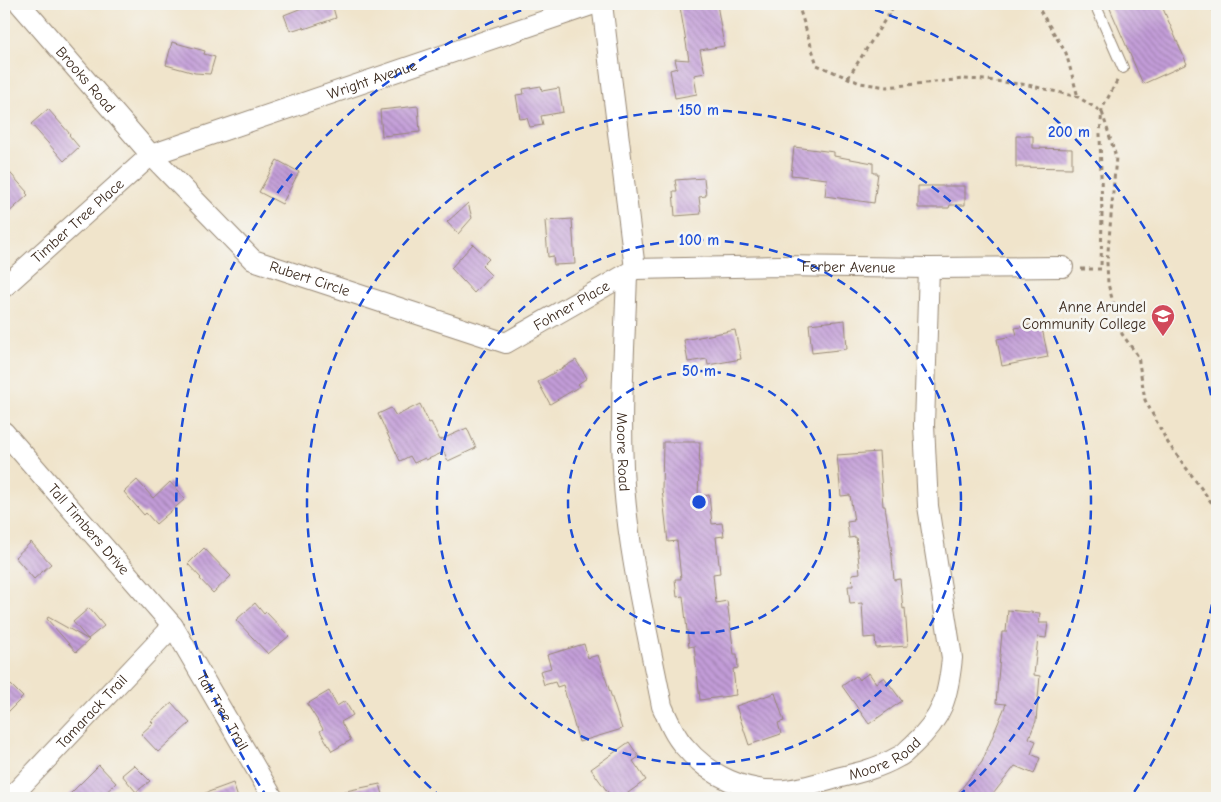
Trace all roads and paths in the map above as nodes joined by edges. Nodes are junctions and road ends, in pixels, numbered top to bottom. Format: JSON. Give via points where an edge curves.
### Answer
{"nodes":[{"id":1,"x":20,"y":4,"type":"edge"},
{"id":2,"x":594,"y":4,"type":"edge"},
{"id":3,"x":602,"y":4,"type":"edge"},
{"id":4,"x":798,"y":4,"type":"edge"},
{"id":5,"x":895,"y":4,"type":"edge"},
{"id":6,"x":1036,"y":4,"type":"edge"},
{"id":7,"x":1095,"y":4,"type":"edge"},
{"id":8,"x":1216,"y":4,"type":"edge"},
{"id":9,"x":1217,"y":7,"type":"edge"},
{"id":10,"x":1123,"y":68,"type":"joint"},
{"id":11,"x":848,"y":78,"type":"junction"},
{"id":12,"x":1078,"y":97,"type":"junction"},
{"id":13,"x":1102,"y":112,"type":"junction"},
{"id":14,"x":151,"y":155,"type":"junction"},
{"id":15,"x":1063,"y":267,"type":"joint"},
{"id":16,"x":929,"y":268,"type":"junction"},
{"id":17,"x":631,"y":271,"type":"junction"},
{"id":18,"x":4,"y":287,"type":"edge"},
{"id":19,"x":506,"y":343,"type":"joint"},
{"id":20,"x":4,"y":432,"type":"edge"},
{"id":21,"x":1217,"y":510,"type":"edge"},
{"id":22,"x":172,"y":626,"type":"junction"},
{"id":23,"x":10,"y":798,"type":"edge"},
{"id":24,"x":273,"y":798,"type":"edge"}],
"edges":[{"from":1,"to":14,"type":"street","name":"Brooks Road"},
{"from":2,"to":14,"type":"street","name":"Wright Avenue"},
{"from":3,"to":17,"type":"street","name":"Moore Road"},
{"from":4,"to":11,"type":"path","via":[[817,65]]},
{"from":5,"to":11,"type":"path"},
{"from":6,"to":12,"type":"path","via":[[1066,53]]},
{"from":7,"to":10,"type":"lane"},
{"from":8,"to":9,"type":"lane"},
{"from":10,"to":13,"type":"path"},
{"from":11,"to":12,"type":"path","via":[[887,87],[964,79],[986,80],[1028,85]]},
{"from":12,"to":13,"type":"path"},
{"from":13,"to":15,"type":"path","via":[[1101,269]]},
{"from":13,"to":21,"type":"path","via":[[1116,157],[1107,263],[1108,284],[1122,334],[1138,356],[1144,400],[1168,443]]},
{"from":14,"to":18,"type":"street","name":"Timber Tree Place"},
{"from":14,"to":19,"type":"street","name":"Rubert Circle","via":[[253,260]]},
{"from":15,"to":16,"type":"street","name":"Ferber Avenue"},
{"from":16,"to":17,"type":"street","name":"Ferber Avenue","via":[[779,266]]},
{"from":16,"to":17,"type":"street","name":"Moore Road","via":[[924,425],[928,506],[952,658],[945,703],[927,732],[900,757],[872,769],[785,790],[743,786],[719,776],[683,746],[662,706],[629,535],[623,468],[622,414]]},
{"from":17,"to":19,"type":"street","name":"Fohner Place"},
{"from":20,"to":22,"type":"street","name":"Tall Timbers Drive"},
{"from":22,"to":23,"type":"street","name":"Tamarack Trail"},
{"from":22,"to":24,"type":"street","name":"Tall Tree Trail"}]}
